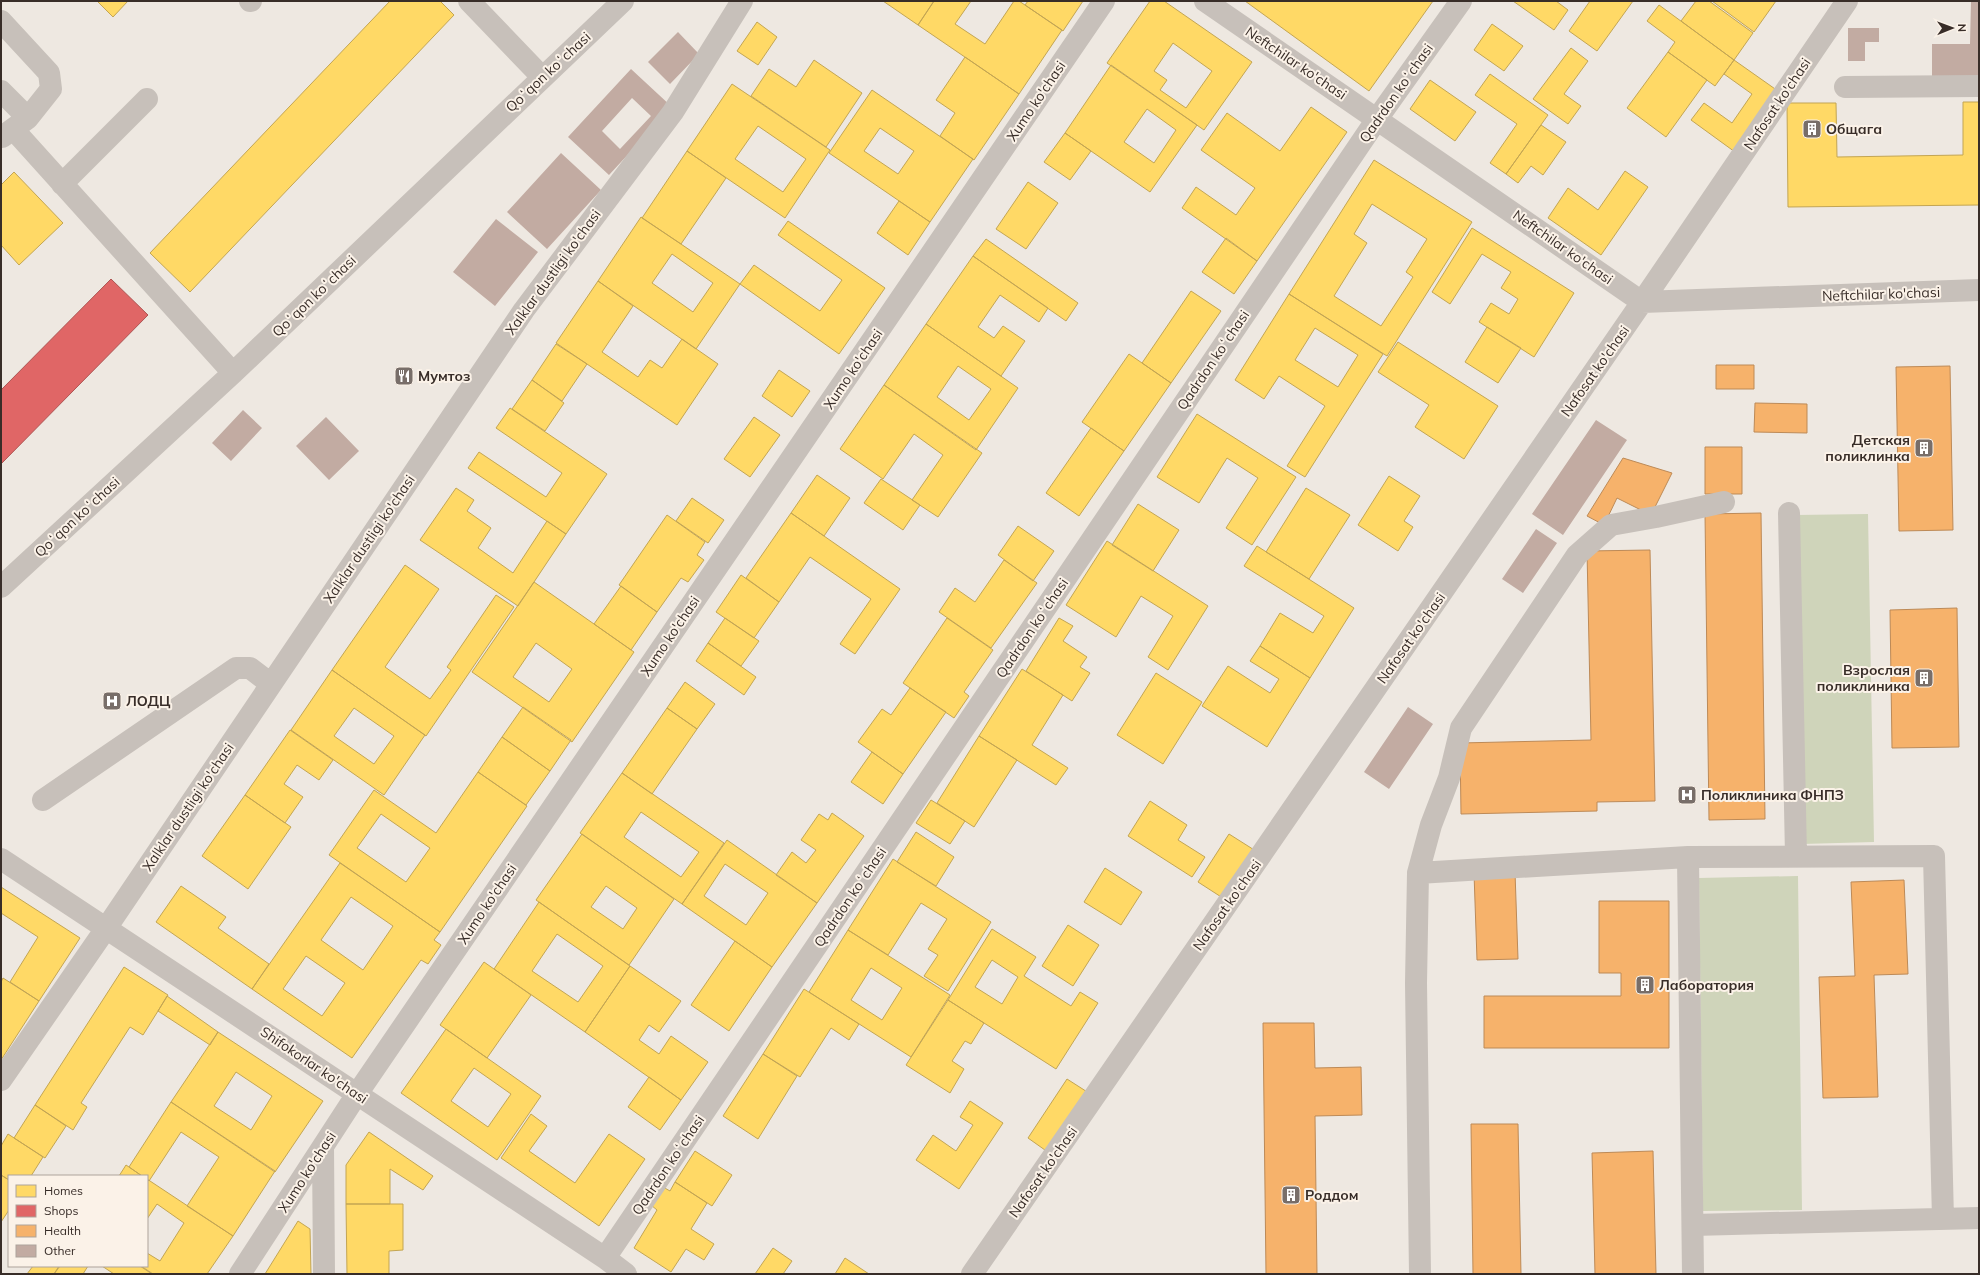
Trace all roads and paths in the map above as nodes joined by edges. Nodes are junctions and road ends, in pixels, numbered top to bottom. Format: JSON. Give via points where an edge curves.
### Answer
{"nodes":[{"id":1,"x":469,"y":1,"type":"edge"},
{"id":2,"x":623,"y":1,"type":"edge"},
{"id":3,"x":742,"y":1,"type":"edge"},
{"id":4,"x":1104,"y":1,"type":"edge"},
{"id":5,"x":1205,"y":1,"type":"edge"},
{"id":6,"x":1461,"y":1,"type":"edge"},
{"id":7,"x":1847,"y":1,"type":"edge"},
{"id":8,"x":1,"y":22,"type":"edge"},
{"id":9,"x":542,"y":77,"type":"junction"},
{"id":10,"x":1979,"y":86,"type":"edge"},
{"id":11,"x":1845,"y":87,"type":"dead end"},
{"id":12,"x":1,"y":90,"type":"edge"},
{"id":13,"x":147,"y":99,"type":"dead end"},
{"id":14,"x":1377,"y":118,"type":"junction"},
{"id":15,"x":14,"y":129,"type":"edge"},
{"id":16,"x":62,"y":184,"type":"junction"},
{"id":17,"x":1979,"y":290,"type":"edge"},
{"id":18,"x":1642,"y":302,"type":"junction"},
{"id":19,"x":233,"y":374,"type":"junction"},
{"id":20,"x":1724,"y":502,"type":"dead end"},
{"id":21,"x":1789,"y":513,"type":"dead end"},
{"id":22,"x":1,"y":587,"type":"edge"},
{"id":23,"x":271,"y":684,"type":"junction"},
{"id":24,"x":43,"y":800,"type":"dead end"},
{"id":25,"x":1796,"y":856,"type":"junction"},
{"id":26,"x":1688,"y":857,"type":"junction"},
{"id":27,"x":1,"y":859,"type":"edge"},
{"id":28,"x":1418,"y":873,"type":"junction"},
{"id":29,"x":107,"y":928,"type":"junction"},
{"id":30,"x":1,"y":1080,"type":"edge"},
{"id":31,"x":357,"y":1094,"type":"junction"},
{"id":32,"x":323,"y":1148,"type":"junction"},
{"id":33,"x":1979,"y":1218,"type":"edge"},
{"id":34,"x":1943,"y":1219,"type":"junction"},
{"id":35,"x":1693,"y":1224,"type":"junction"},
{"id":36,"x":605,"y":1258,"type":"junction"},
{"id":37,"x":240,"y":1274,"type":"edge"},
{"id":38,"x":324,"y":1274,"type":"edge"},
{"id":39,"x":626,"y":1274,"type":"edge"},
{"id":40,"x":972,"y":1274,"type":"edge"},
{"id":41,"x":1420,"y":1274,"type":"edge"},
{"id":42,"x":1693,"y":1274,"type":"edge"}],
"edges":[{"from":1,"to":9,"type":"street"},
{"from":2,"to":9,"type":"street","name":"Qoʻqon koʻchasi"},
{"from":3,"to":23,"type":"street","name":"Xalklar dustligi ko'chasi","via":[[673,112],[524,310]]},
{"from":4,"to":31,"type":"street","name":"Xumo ko'chasi"},
{"from":5,"to":14,"type":"street","name":"Neftchilar ko'chasi"},
{"from":6,"to":14,"type":"street","name":"Qadrdon koʻchasi"},
{"from":7,"to":18,"type":"street","name":"Nafosat ko'chasi"},
{"from":8,"to":15,"type":"street","via":[[49,73],[51,89]]},
{"from":9,"to":19,"type":"street","name":"Qoʻqon koʻchasi"},
{"from":10,"to":11,"type":"street"},
{"from":12,"to":15,"type":"street"},
{"from":13,"to":16,"type":"street"},
{"from":14,"to":18,"type":"street","name":"Neftchilar ko'chasi"},
{"from":14,"to":36,"type":"street","name":"Qadrdon koʻchasi"},
{"from":15,"to":16,"type":"street"},
{"from":16,"to":19,"type":"street"},
{"from":17,"to":18,"type":"street","name":"Neftchilar ko'chasi"},
{"from":18,"to":40,"type":"street","name":"Nafosat ko'chasi"},
{"from":19,"to":22,"type":"street","name":"Qoʻqon koʻchasi"},
{"from":20,"to":28,"type":"street","via":[[1611,525],[1577,555],[1462,728],[1449,778],[1431,825]]},
{"from":21,"to":25,"type":"street"},
{"from":23,"to":24,"type":"street","via":[[250,668],[236,668]]},
{"from":23,"to":29,"type":"street","name":"Xalklar dustligi ko'chasi"},
{"from":25,"to":26,"type":"street"},
{"from":25,"to":34,"type":"street","via":[[1934,856]]},
{"from":26,"to":28,"type":"street"},
{"from":26,"to":35,"type":"street"},
{"from":27,"to":29,"type":"street","name":"Shifokorlar ko'chasi"},
{"from":28,"to":41,"type":"street","via":[[1416,983]]},
{"from":29,"to":30,"type":"street","name":"Xalklar dustligi ko'chasi"},
{"from":29,"to":31,"type":"street","name":"Shifokorlar ko'chasi"},
{"from":31,"to":32,"type":"street","name":"Xumo ko'chasi"},
{"from":31,"to":36,"type":"street","name":"Shifokorlar ko'chasi"},
{"from":32,"to":37,"type":"street","name":"Xumo ko'chasi"},
{"from":32,"to":38,"type":"street"},
{"from":33,"to":34,"type":"street"},
{"from":34,"to":35,"type":"street"},
{"from":35,"to":42,"type":"street"},
{"from":36,"to":39,"type":"street","name":"Shifokorlar ko'chasi"}]}
